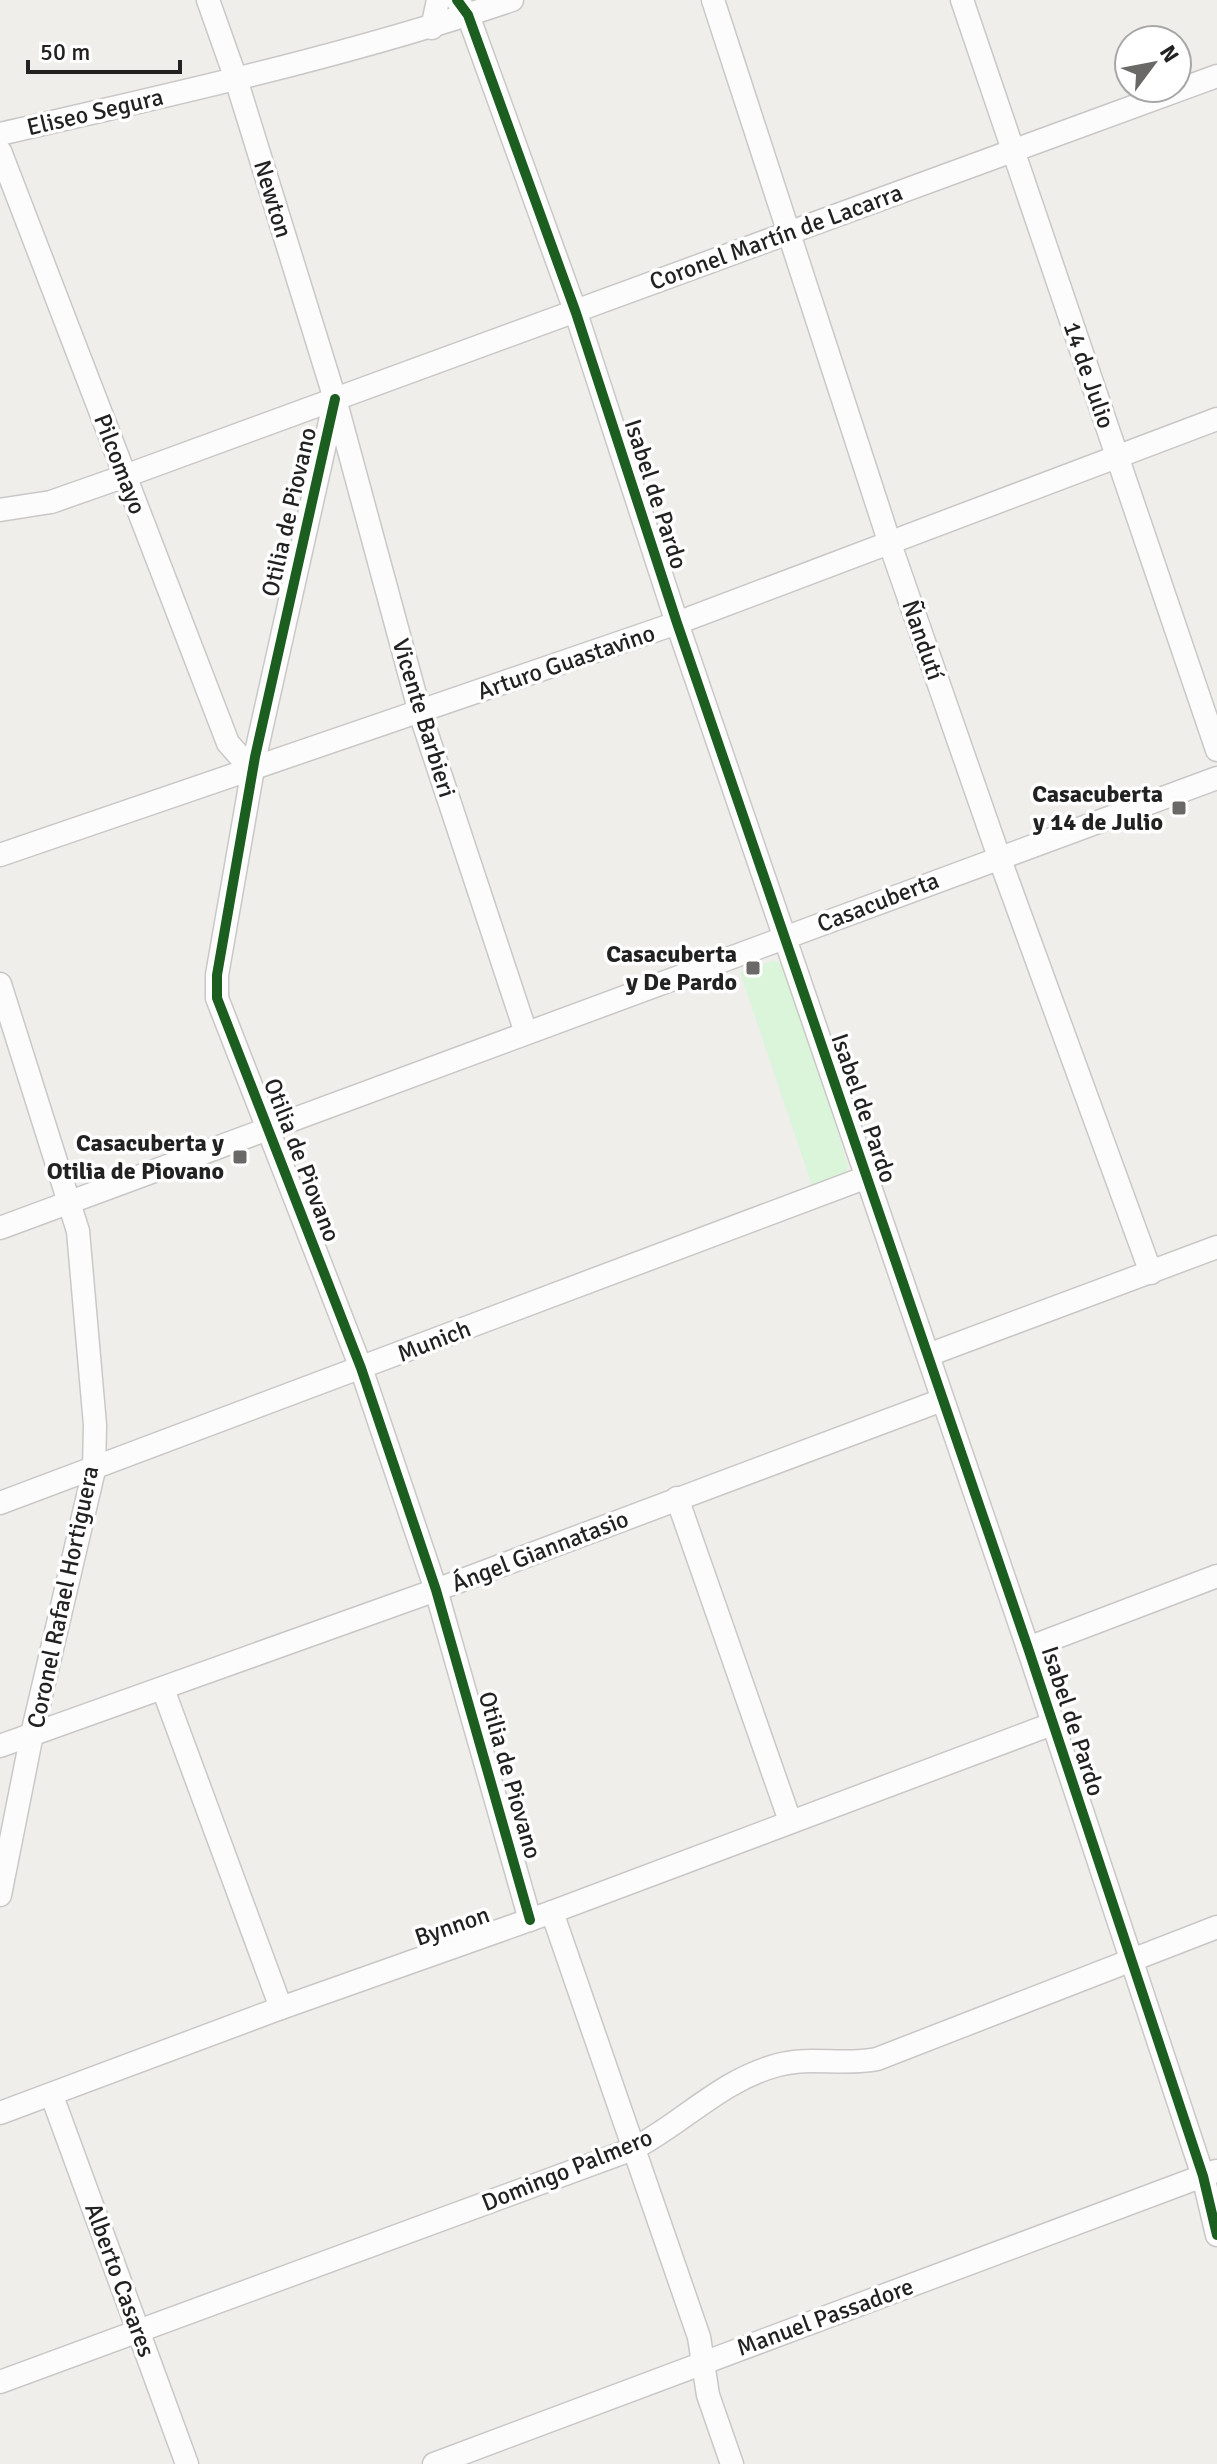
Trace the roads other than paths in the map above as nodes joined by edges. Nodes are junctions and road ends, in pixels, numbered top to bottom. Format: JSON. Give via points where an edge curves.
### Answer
{"nodes":[{"id":1,"x":208,"y":0,"type":"edge"},
{"id":2,"x":438,"y":0,"type":"edge"},
{"id":3,"x":512,"y":0,"type":"edge"},
{"id":4,"x":713,"y":0,"type":"edge"},
{"id":5,"x":962,"y":0,"type":"edge"},
{"id":6,"x":462,"y":8,"type":"edge"},
{"id":7,"x":432,"y":28,"type":"junction"},
{"id":8,"x":1217,"y":76,"type":"edge"},
{"id":9,"x":236,"y":79,"type":"junction"},
{"id":10,"x":0,"y":134,"type":"edge"},
{"id":11,"x":0,"y":151,"type":"edge"},
{"id":12,"x":1013,"y":151,"type":"junction"},
{"id":13,"x":788,"y":230,"type":"junction"},
{"id":14,"x":576,"y":313,"type":"junction"},
{"id":15,"x":335,"y":399,"type":"junction"},
{"id":16,"x":1217,"y":419,"type":"edge"},
{"id":17,"x":1117,"y":457,"type":"junction"},
{"id":18,"x":125,"y":476,"type":"junction"},
{"id":19,"x":0,"y":510,"type":"edge"},
{"id":20,"x":890,"y":544,"type":"junction"},
{"id":21,"x":677,"y":623,"type":"junction"},
{"id":22,"x":420,"y":713,"type":"junction"},
{"id":23,"x":1217,"y":750,"type":"edge"},
{"id":24,"x":252,"y":770,"type":"junction"},
{"id":25,"x":1217,"y":778,"type":"edge"},
{"id":26,"x":0,"y":855,"type":"edge"},
{"id":27,"x":999,"y":857,"type":"junction"},
{"id":28,"x":784,"y":938,"type":"junction"},
{"id":29,"x":0,"y":984,"type":"edge"},
{"id":30,"x":526,"y":1033,"type":"junction"},
{"id":31,"x":270,"y":1128,"type":"junction"},
{"id":32,"x":867,"y":1177,"type":"junction"},
{"id":33,"x":72,"y":1202,"type":"junction"},
{"id":34,"x":0,"y":1228,"type":"edge"},
{"id":35,"x":1217,"y":1247,"type":"edge"},
{"id":36,"x":1151,"y":1273,"type":"junction"},
{"id":37,"x":928,"y":1355,"type":"junction"},
{"id":38,"x":361,"y":1368,"type":"junction"},
{"id":39,"x":942,"y":1400,"type":"junction"},
{"id":40,"x":94,"y":1470,"type":"junction"},
{"id":41,"x":677,"y":1498,"type":"junction"},
{"id":42,"x":0,"y":1503,"type":"edge"},
{"id":43,"x":1217,"y":1576,"type":"edge"},
{"id":44,"x":436,"y":1590,"type":"junction"},
{"id":45,"x":1028,"y":1648,"type":"junction"},
{"id":46,"x":163,"y":1689,"type":"junction"},
{"id":47,"x":1052,"y":1724,"type":"junction"},
{"id":48,"x":32,"y":1734,"type":"junction"},
{"id":49,"x":0,"y":1746,"type":"edge"},
{"id":50,"x":790,"y":1821,"type":"junction"},
{"id":51,"x":0,"y":1895,"type":"edge"},
{"id":52,"x":552,"y":1912,"type":"junction"},
{"id":53,"x":530,"y":1920,"type":"junction"},
{"id":54,"x":1217,"y":1927,"type":"edge"},
{"id":55,"x":1131,"y":1960,"type":"junction"},
{"id":56,"x":281,"y":2008,"type":"junction"},
{"id":57,"x":52,"y":2096,"type":"junction"},
{"id":58,"x":0,"y":2113,"type":"edge"},
{"id":59,"x":633,"y":2149,"type":"junction"},
{"id":60,"x":1210,"y":2173,"type":"edge"},
{"id":61,"x":1217,"y":2235,"type":"edge"},
{"id":62,"x":138,"y":2331,"type":"junction"},
{"id":63,"x":704,"y":2362,"type":"junction"},
{"id":64,"x":0,"y":2382,"type":"edge"},
{"id":65,"x":187,"y":2464,"type":"edge"},
{"id":66,"x":434,"y":2464,"type":"edge"},
{"id":67,"x":732,"y":2464,"type":"edge"}],
"edges":[{"from":1,"to":9,"type":"street","name":"Newton"},
{"from":2,"to":7,"type":"street"},
{"from":3,"to":6,"type":"street","name":"Eliseo Segura"},
{"from":4,"to":13,"type":"street","name":"Ñandutí"},
{"from":5,"to":12,"type":"street","name":"14 de Julio"},
{"from":6,"to":7,"type":"street","name":"Eliseo Segura"},
{"from":6,"to":14,"type":"street","name":"Isabel de Pardo"},
{"from":7,"to":9,"type":"street","name":"Eliseo Segura"},
{"from":8,"to":12,"type":"street","name":"Coronel Martín de Lacarra"},
{"from":9,"to":10,"type":"street","name":"Eliseo Segura"},
{"from":9,"to":15,"type":"street","name":"Newton"},
{"from":11,"to":18,"type":"street","name":"Pilcomayo"},
{"from":12,"to":13,"type":"street","name":"Coronel Martín de Lacarra"},
{"from":12,"to":17,"type":"street","name":"14 de Julio"},
{"from":13,"to":14,"type":"street","name":"Coronel Martín de Lacarra"},
{"from":13,"to":20,"type":"street","name":"Ñandutí"},
{"from":14,"to":15,"type":"street","name":"Coronel Martín de Lacarra"},
{"from":14,"to":21,"type":"street","name":"Isabel de Pardo"},
{"from":15,"to":18,"type":"street","name":"Coronel Martín de Lacarra"},
{"from":15,"to":22,"type":"street","name":"Vicente Barbieri"},
{"from":15,"to":24,"type":"street","name":"Otilia de Piovano"},
{"from":16,"to":17,"type":"street","name":"Arturo Guastavino"},
{"from":17,"to":20,"type":"street","name":"Arturo Guastavino"},
{"from":17,"to":23,"type":"street","name":"14 de Julio"},
{"from":18,"to":19,"type":"street","name":"Coronel Martín de Lacarra","via":[[51,502]]},
{"from":18,"to":24,"type":"street","name":"Pilcomayo","via":[[228,743]]},
{"from":20,"to":21,"type":"street","name":"Arturo Guastavino"},
{"from":20,"to":27,"type":"street","name":"Ñandutí"},
{"from":21,"to":22,"type":"street","name":"Arturo Guastavino"},
{"from":21,"to":28,"type":"street","name":"Isabel de Pardo"},
{"from":22,"to":24,"type":"street","name":"Arturo Guastavino"},
{"from":22,"to":30,"type":"street","name":"Vicente Barbieri"},
{"from":24,"to":26,"type":"street","name":"Arturo Guastavino"},
{"from":24,"to":31,"type":"street","name":"Otilia de Piovano","via":[[217,998]]},
{"from":25,"to":27,"type":"street","name":"Casacuberta"},
{"from":27,"to":28,"type":"street","name":"Casacuberta"},
{"from":27,"to":36,"type":"street","name":"Ñandutí"},
{"from":28,"to":30,"type":"street","name":"Casacuberta"},
{"from":28,"to":32,"type":"street","name":"Isabel de Pardo"},
{"from":29,"to":33,"type":"street","name":"Coronel Rafael Hortiguera"},
{"from":30,"to":31,"type":"street","name":"Casacuberta"},
{"from":31,"to":33,"type":"street","name":"Casacuberta"},
{"from":31,"to":38,"type":"street","name":"Otilia de Piovano"},
{"from":32,"to":37,"type":"street","name":"Isabel de Pardo"},
{"from":32,"to":38,"type":"street","name":"Munich"},
{"from":33,"to":34,"type":"street","name":"Casacuberta"},
{"from":33,"to":40,"type":"street","name":"Coronel Rafael Hortiguera","via":[[92,1395]]},
{"from":35,"to":36,"type":"street"},
{"from":36,"to":37,"type":"street"},
{"from":37,"to":39,"type":"street","name":"Isabel de Pardo"},
{"from":38,"to":40,"type":"street","name":"Munich"},
{"from":38,"to":44,"type":"street","name":"Otilia de Piovano"},
{"from":39,"to":41,"type":"street","name":"Ángel Giannatasio"},
{"from":39,"to":45,"type":"street","name":"Isabel de Pardo"},
{"from":40,"to":42,"type":"street","name":"Munich"},
{"from":40,"to":48,"type":"street","name":"Coronel Rafael Hortiguera"},
{"from":41,"to":44,"type":"street","name":"Ángel Giannatasio"},
{"from":41,"to":50,"type":"street"},
{"from":43,"to":45,"type":"street"},
{"from":44,"to":46,"type":"street","name":"Ángel Giannatasio"},
{"from":44,"to":53,"type":"street","name":"Otilia de Piovano"},
{"from":45,"to":47,"type":"street","name":"Isabel de Pardo"},
{"from":46,"to":48,"type":"street","name":"Ángel Giannatasio"},
{"from":46,"to":56,"type":"street"},
{"from":47,"to":50,"type":"street","name":"Bynnon"},
{"from":47,"to":55,"type":"street","name":"Isabel de Pardo"},
{"from":48,"to":49,"type":"street","name":"Ángel Giannatasio"},
{"from":48,"to":51,"type":"street","name":"Coronel Rafael Hortiguera"},
{"from":50,"to":52,"type":"street","name":"Bynnon"},
{"from":52,"to":53,"type":"street","name":"Bynnon"},
{"from":52,"to":59,"type":"street"},
{"from":53,"to":56,"type":"street","name":"Bynnon"},
{"from":54,"to":55,"type":"street","name":"Domingo Palmero"},
{"from":55,"to":59,"type":"street","name":"Domingo Palmero","via":[[877,2059],[777,2065],[711,2096]]},
{"from":55,"to":60,"type":"street","name":"Isabel de Pardo"},
{"from":56,"to":57,"type":"street","name":"Bynnon"},
{"from":57,"to":58,"type":"street","name":"Bynnon"},
{"from":57,"to":62,"type":"street","name":"Alberto Casares"},
{"from":59,"to":62,"type":"street","name":"Domingo Palmero"},
{"from":59,"to":63,"type":"street"},
{"from":60,"to":61,"type":"street","name":"Isabel de Pardo"},
{"from":60,"to":63,"type":"street","name":"Manuel Passadore"},
{"from":62,"to":64,"type":"street","name":"Domingo Palmero"},
{"from":62,"to":65,"type":"street","name":"Alberto Casares"},
{"from":63,"to":66,"type":"street","name":"Manuel Passadore"},
{"from":63,"to":67,"type":"street","via":[[708,2395]]}]}
